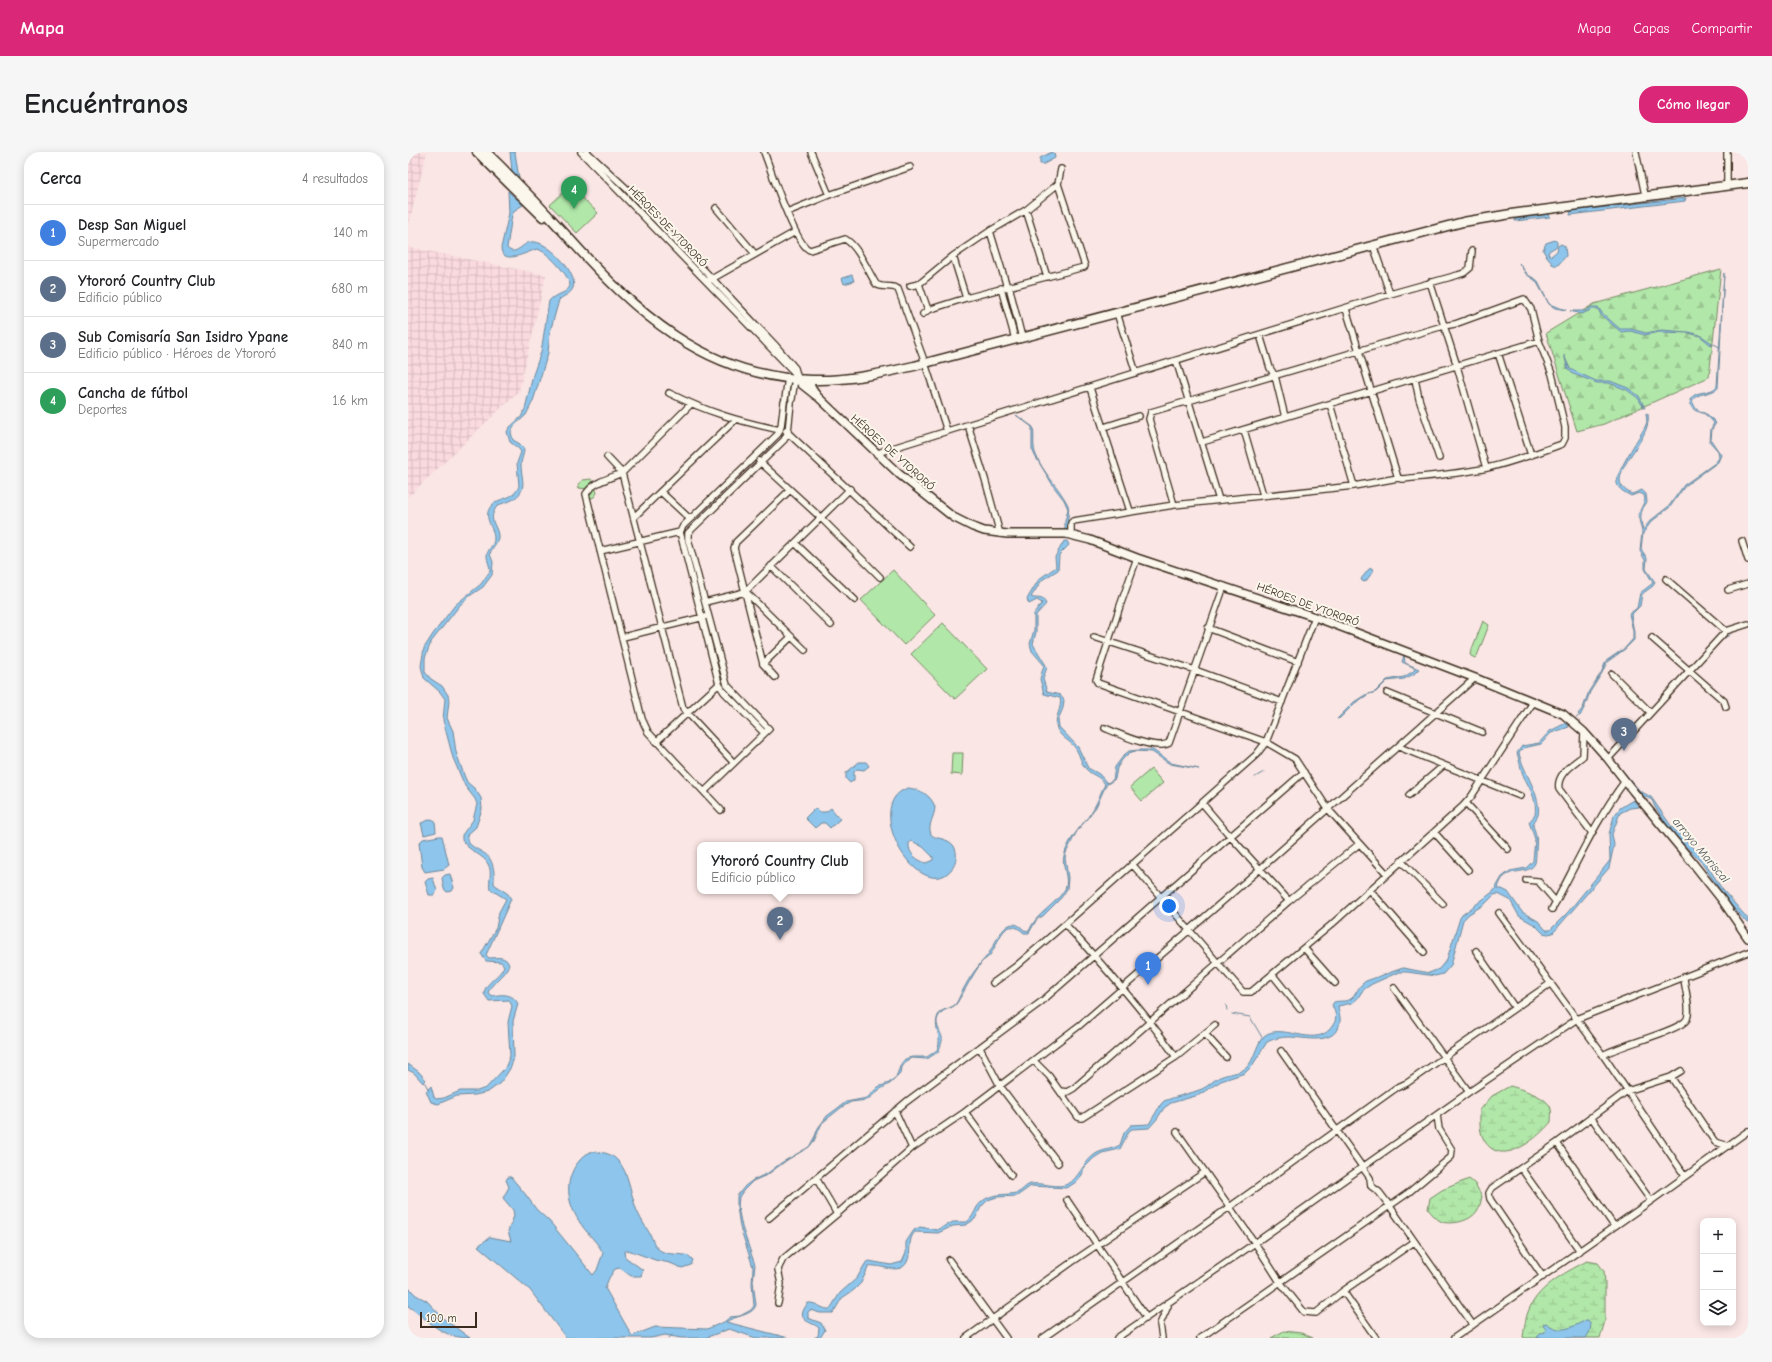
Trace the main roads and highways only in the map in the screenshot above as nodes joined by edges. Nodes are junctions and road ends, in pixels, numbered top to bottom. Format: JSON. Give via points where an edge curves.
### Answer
{"nodes":[{"id":1,"x":477,"y":152,"type":"edge"},
{"id":2,"x":486,"y":152,"type":"edge"},
{"id":3,"x":505,"y":176,"type":"junction"},
{"id":4,"x":1748,"y":183,"type":"edge"},
{"id":5,"x":794,"y":377,"type":"junction"},
{"id":6,"x":810,"y":380,"type":"junction"},
{"id":7,"x":822,"y":380,"type":"junction"},
{"id":8,"x":817,"y":396,"type":"junction"},
{"id":9,"x":1748,"y":938,"type":"edge"}],
"edges":[{"from":1,"to":3,"type":"highway"},
{"from":2,"to":3,"type":"highway"},
{"from":3,"to":5,"type":"highway","via":[[630,302],[662,328],[683,342],[742,368]]},
{"from":4,"to":7,"type":"highway","via":[[1645,195],[1463,222],[926,363],[870,375]]},
{"from":5,"to":6,"type":"highway"},
{"from":5,"to":8,"type":"highway"},
{"from":6,"to":7,"type":"highway"},
{"from":6,"to":8,"type":"main road","name":"HÉROES DE YTORORÓ"},
{"from":7,"to":8,"type":"highway","via":[[817,387]]},
{"from":8,"to":9,"type":"main road","name":"HÉROES DE YTORORÓ","via":[[876,454],[924,495],[954,517],[973,527],[1000,534],[1058,534],[1090,540],[1315,617],[1563,714],[1584,732],[1608,759],[1722,900]]}]}
